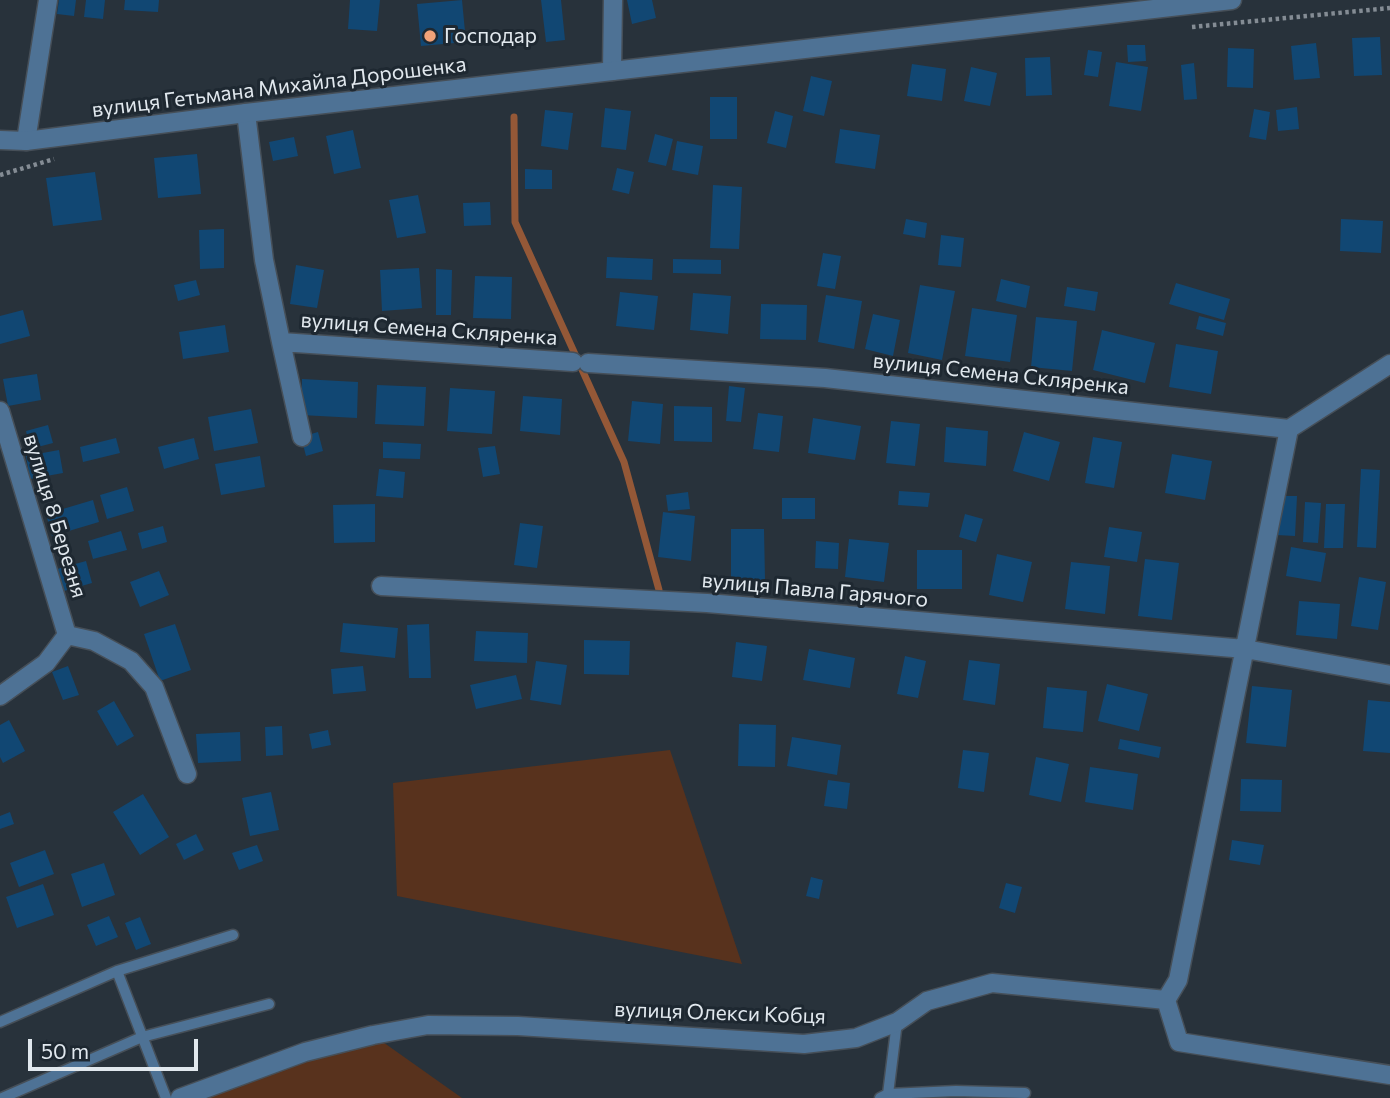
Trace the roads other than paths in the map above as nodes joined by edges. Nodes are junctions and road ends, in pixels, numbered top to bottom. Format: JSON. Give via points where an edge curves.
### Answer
{"nodes":[{"id":1,"x":48,"y":0,"type":"edge"},
{"id":2,"x":613,"y":0,"type":"edge"},
{"id":3,"x":1232,"y":0,"type":"edge"},
{"id":4,"x":612,"y":71,"type":"junction"},
{"id":5,"x":246,"y":113,"type":"junction"},
{"id":6,"x":0,"y":141,"type":"edge"},
{"id":7,"x":26,"y":141,"type":"junction"},
{"id":8,"x":281,"y":342,"type":"junction"},
{"id":9,"x":1390,"y":364,"type":"edge"},
{"id":10,"x":0,"y":411,"type":"edge"},
{"id":11,"x":1289,"y":429,"type":"junction"},
{"id":12,"x":302,"y":437,"type":"dead end"},
{"id":13,"x":381,"y":586,"type":"dead end"},
{"id":14,"x":67,"y":635,"type":"junction"},
{"id":15,"x":1245,"y":649,"type":"junction"},
{"id":16,"x":1390,"y":675,"type":"edge"},
{"id":17,"x":0,"y":696,"type":"edge"},
{"id":18,"x":187,"y":774,"type":"dead end"},
{"id":19,"x":233,"y":935,"type":"dead end"},
{"id":20,"x":117,"y":971,"type":"junction"},
{"id":21,"x":1166,"y":1000,"type":"junction"},
{"id":22,"x":269,"y":1003,"type":"dead end"},
{"id":23,"x":0,"y":1022,"type":"edge"},
{"id":24,"x":897,"y":1022,"type":"junction"},
{"id":25,"x":142,"y":1037,"type":"junction"},
{"id":26,"x":1390,"y":1075,"type":"edge"},
{"id":27,"x":1025,"y":1093,"type":"dead end"},
{"id":28,"x":884,"y":1096,"type":"edge"},
{"id":29,"x":2,"y":1098,"type":"edge"},
{"id":30,"x":166,"y":1098,"type":"edge"},
{"id":31,"x":180,"y":1098,"type":"edge"}],
"edges":[{"from":1,"to":7,"type":"street"},
{"from":2,"to":4,"type":"street"},
{"from":3,"to":4,"type":"street","name":"вулиця Гетьмана Михайла Дорошенка"},
{"from":4,"to":5,"type":"street","name":"вулиця Гетьмана Михайла Дорошенка"},
{"from":5,"to":7,"type":"street","name":"вулиця Гетьмана Михайла Дорошенка"},
{"from":5,"to":8,"type":"street","name":"вулиця Семена Скляренка","via":[[264,260]]},
{"from":6,"to":7,"type":"street","name":"вулиця Гетьмана Михайла Дорошенка"},
{"from":8,"to":11,"type":"street","name":"вулиця Семена Скляренка","via":[[825,378]]},
{"from":8,"to":12,"type":"street","name":"вулиця Семена Скляренка"},
{"from":9,"to":11,"type":"street"},
{"from":10,"to":14,"type":"street","name":"вулиця 8 Березня"},
{"from":11,"to":15,"type":"street"},
{"from":13,"to":15,"type":"street","name":"вулиця Павла Гарячого","via":[[707,603]]},
{"from":14,"to":17,"type":"street","via":[[46,663]]},
{"from":14,"to":18,"type":"street","via":[[94,641],[131,661],[154,687]]},
{"from":15,"to":16,"type":"street","name":"вулиця Павла Гарячого"},
{"from":15,"to":21,"type":"street","via":[[1178,980]]},
{"from":19,"to":20,"type":"lane"},
{"from":20,"to":23,"type":"lane"},
{"from":20,"to":25,"type":"lane"},
{"from":21,"to":24,"type":"street","name":"вулиця Олекси Кобця","via":[[992,984],[927,1001]]},
{"from":21,"to":26,"type":"street","via":[[1179,1042]]},
{"from":22,"to":25,"type":"lane"},
{"from":24,"to":28,"type":"lane"},
{"from":24,"to":31,"type":"street","name":"вулиця Олекси Кобця","via":[[856,1038],[804,1044],[518,1026],[428,1026],[304,1052]]},
{"from":25,"to":29,"type":"lane"},
{"from":25,"to":30,"type":"lane"},
{"from":27,"to":28,"type":"lane","via":[[956,1090]]}]}
